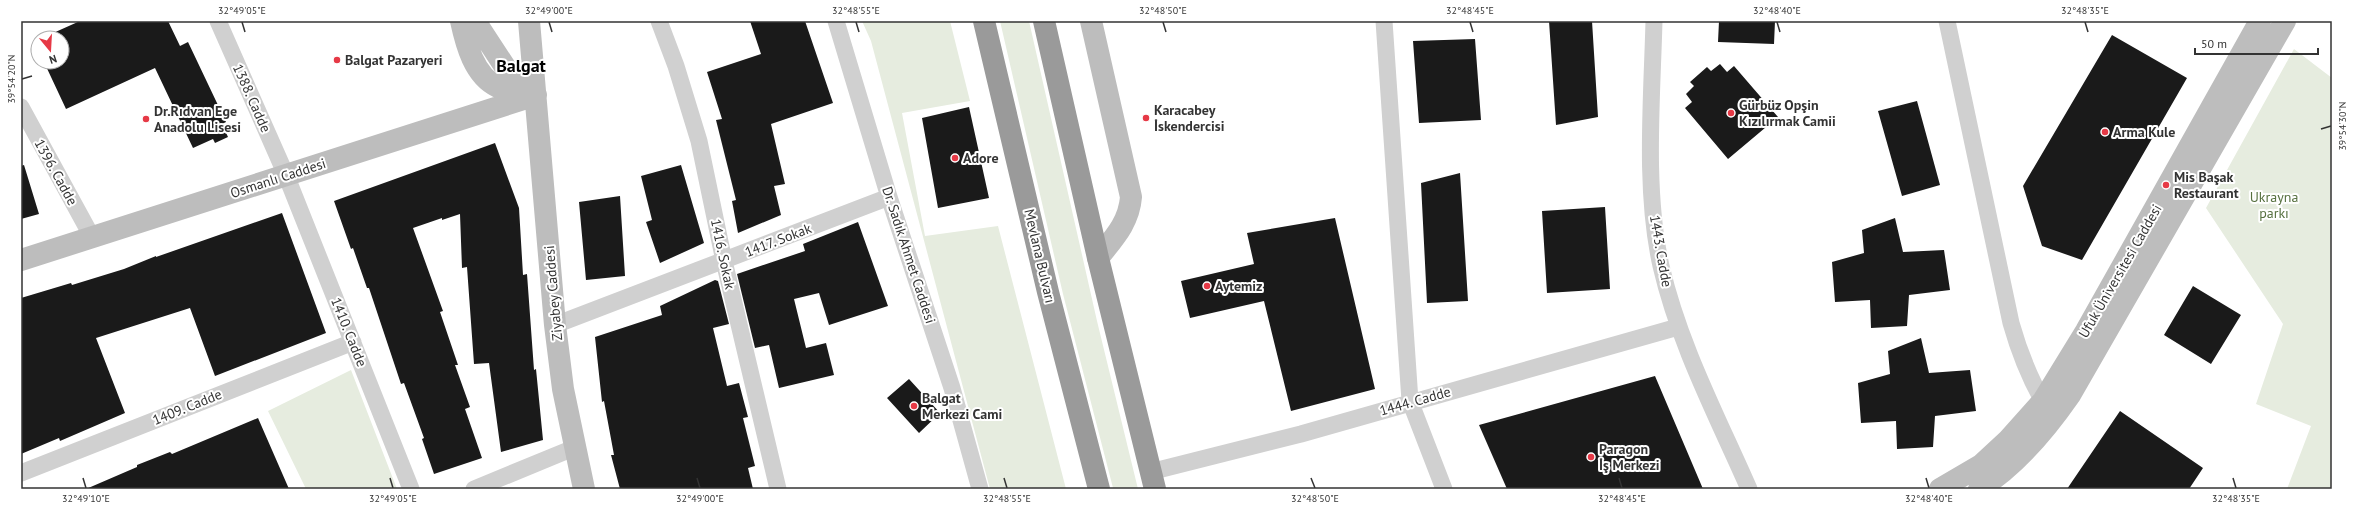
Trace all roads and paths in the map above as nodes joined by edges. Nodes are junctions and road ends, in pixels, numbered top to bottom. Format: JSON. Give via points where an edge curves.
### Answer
{"nodes":[{"id":1,"x":218,"y":21,"type":"edge"},
{"id":2,"x":461,"y":21,"type":"edge"},
{"id":3,"x":475,"y":21,"type":"edge"},
{"id":4,"x":529,"y":21,"type":"edge"},
{"id":5,"x":659,"y":21,"type":"edge"},
{"id":6,"x":836,"y":21,"type":"edge"},
{"id":7,"x":984,"y":21,"type":"edge"},
{"id":8,"x":1044,"y":21,"type":"edge"},
{"id":9,"x":1091,"y":21,"type":"edge"},
{"id":10,"x":1384,"y":21,"type":"edge"},
{"id":11,"x":1654,"y":21,"type":"edge"},
{"id":12,"x":1947,"y":21,"type":"edge"},
{"id":13,"x":2260,"y":21,"type":"edge"},
{"id":14,"x":2285,"y":21,"type":"edge"},
{"id":15,"x":536,"y":95,"type":"junction"},
{"id":16,"x":21,"y":107,"type":"edge"},
{"id":17,"x":286,"y":175,"type":"junction"},
{"id":18,"x":889,"y":197,"type":"junction"},
{"id":19,"x":92,"y":237,"type":"junction"},
{"id":20,"x":1098,"y":258,"type":"junction"},
{"id":21,"x":21,"y":260,"type":"edge"},
{"id":22,"x":724,"y":261,"type":"junction"},
{"id":23,"x":555,"y":325,"type":"junction"},
{"id":24,"x":1678,"y":327,"type":"junction"},
{"id":25,"x":352,"y":342,"type":"junction"},
{"id":26,"x":1410,"y":402,"type":"junction"},
{"id":27,"x":2048,"y":410,"type":"junction"},
{"id":28,"x":576,"y":447,"type":"junction"},
{"id":29,"x":21,"y":473,"type":"edge"},
{"id":30,"x":1153,"y":481,"type":"edge"},
{"id":31,"x":411,"y":489,"type":"edge"},
{"id":32,"x":474,"y":489,"type":"edge"},
{"id":33,"x":584,"y":489,"type":"edge"},
{"id":34,"x":778,"y":489,"type":"edge"},
{"id":35,"x":980,"y":489,"type":"edge"},
{"id":36,"x":1099,"y":489,"type":"edge"},
{"id":37,"x":1444,"y":489,"type":"edge"},
{"id":38,"x":1749,"y":489,"type":"edge"},
{"id":39,"x":1940,"y":489,"type":"edge"},
{"id":40,"x":1979,"y":489,"type":"edge"}],
"edges":[{"from":1,"to":17,"type":"street","name":"1388. Cadde"},
{"from":2,"to":15,"type":"main road","via":[[470,54],[484,76],[497,86]]},
{"from":3,"to":15,"type":"main road","via":[[509,73]]},
{"from":4,"to":15,"type":"main road","name":"Ziyabey Caddesi"},
{"from":5,"to":22,"type":"street","name":"1416. Sokak","via":[[699,141]]},
{"from":6,"to":18,"type":"street","name":"Dr. Sadık Ahmet Caddesi"},
{"from":7,"to":36,"type":"highway","name":"Mevlana Bulvarı","via":[[1048,292]]},
{"from":8,"to":20,"type":"highway"},
{"from":9,"to":20,"type":"main road","via":[[1131,197],[1130,208],[1122,228]]},
{"from":10,"to":26,"type":"street"},
{"from":11,"to":24,"type":"street","name":"1443. Cadde","via":[[1650,134],[1652,195],[1661,265]]},
{"from":12,"to":27,"type":"street","via":[[2011,323],[2022,361]]},
{"from":13,"to":27,"type":"main road","name":"Ufuk Üniversitesi Caddesi","via":[[2086,332]]},
{"from":14,"to":27,"type":"main road","name":"Ufuk Üniversitesi Caddesi","via":[[2112,324]]},
{"from":15,"to":17,"type":"main road","name":"Osmanlı Caddesi"},
{"from":15,"to":23,"type":"main road","name":"Ziyabey Caddesi"},
{"from":16,"to":19,"type":"street","name":"1396. Cadde"},
{"from":17,"to":19,"type":"main road","name":"Osmanlı Caddesi"},
{"from":17,"to":25,"type":"street","name":"1410. Cadde"},
{"from":18,"to":22,"type":"street","name":"1417. Sokak"},
{"from":18,"to":35,"type":"street","name":"Dr. Sadık Ahmet Caddesi","via":[[952,388]]},
{"from":19,"to":21,"type":"main road","name":"Osmanlı Caddesi"},
{"from":20,"to":30,"type":"highway"},
{"from":22,"to":23,"type":"street","name":"1417. Sokak"},
{"from":22,"to":34,"type":"street","name":"1416. Sokak"},
{"from":23,"to":28,"type":"main road","name":"Ziyabey Caddesi","via":[[563,389]]},
{"from":24,"to":26,"type":"street","name":"1444. Cadde"},
{"from":24,"to":38,"type":"street","name":"1443. Cadde"},
{"from":25,"to":29,"type":"street","name":"1409. Cadde"},
{"from":25,"to":31,"type":"street","name":"1410. Cadde"},
{"from":26,"to":30,"type":"street","name":"1444. Cadde"},
{"from":26,"to":37,"type":"street"},
{"from":27,"to":39,"type":"main road","name":"Ufuk Üniversitesi Caddesi","via":[[2008,440],[1981,465]]},
{"from":27,"to":40,"type":"main road","name":"Ufuk Üniversitesi Caddesi","via":[[2014,462]]},
{"from":28,"to":32,"type":"street"},
{"from":28,"to":33,"type":"main road","name":"Ziyabey Caddesi"}]}
